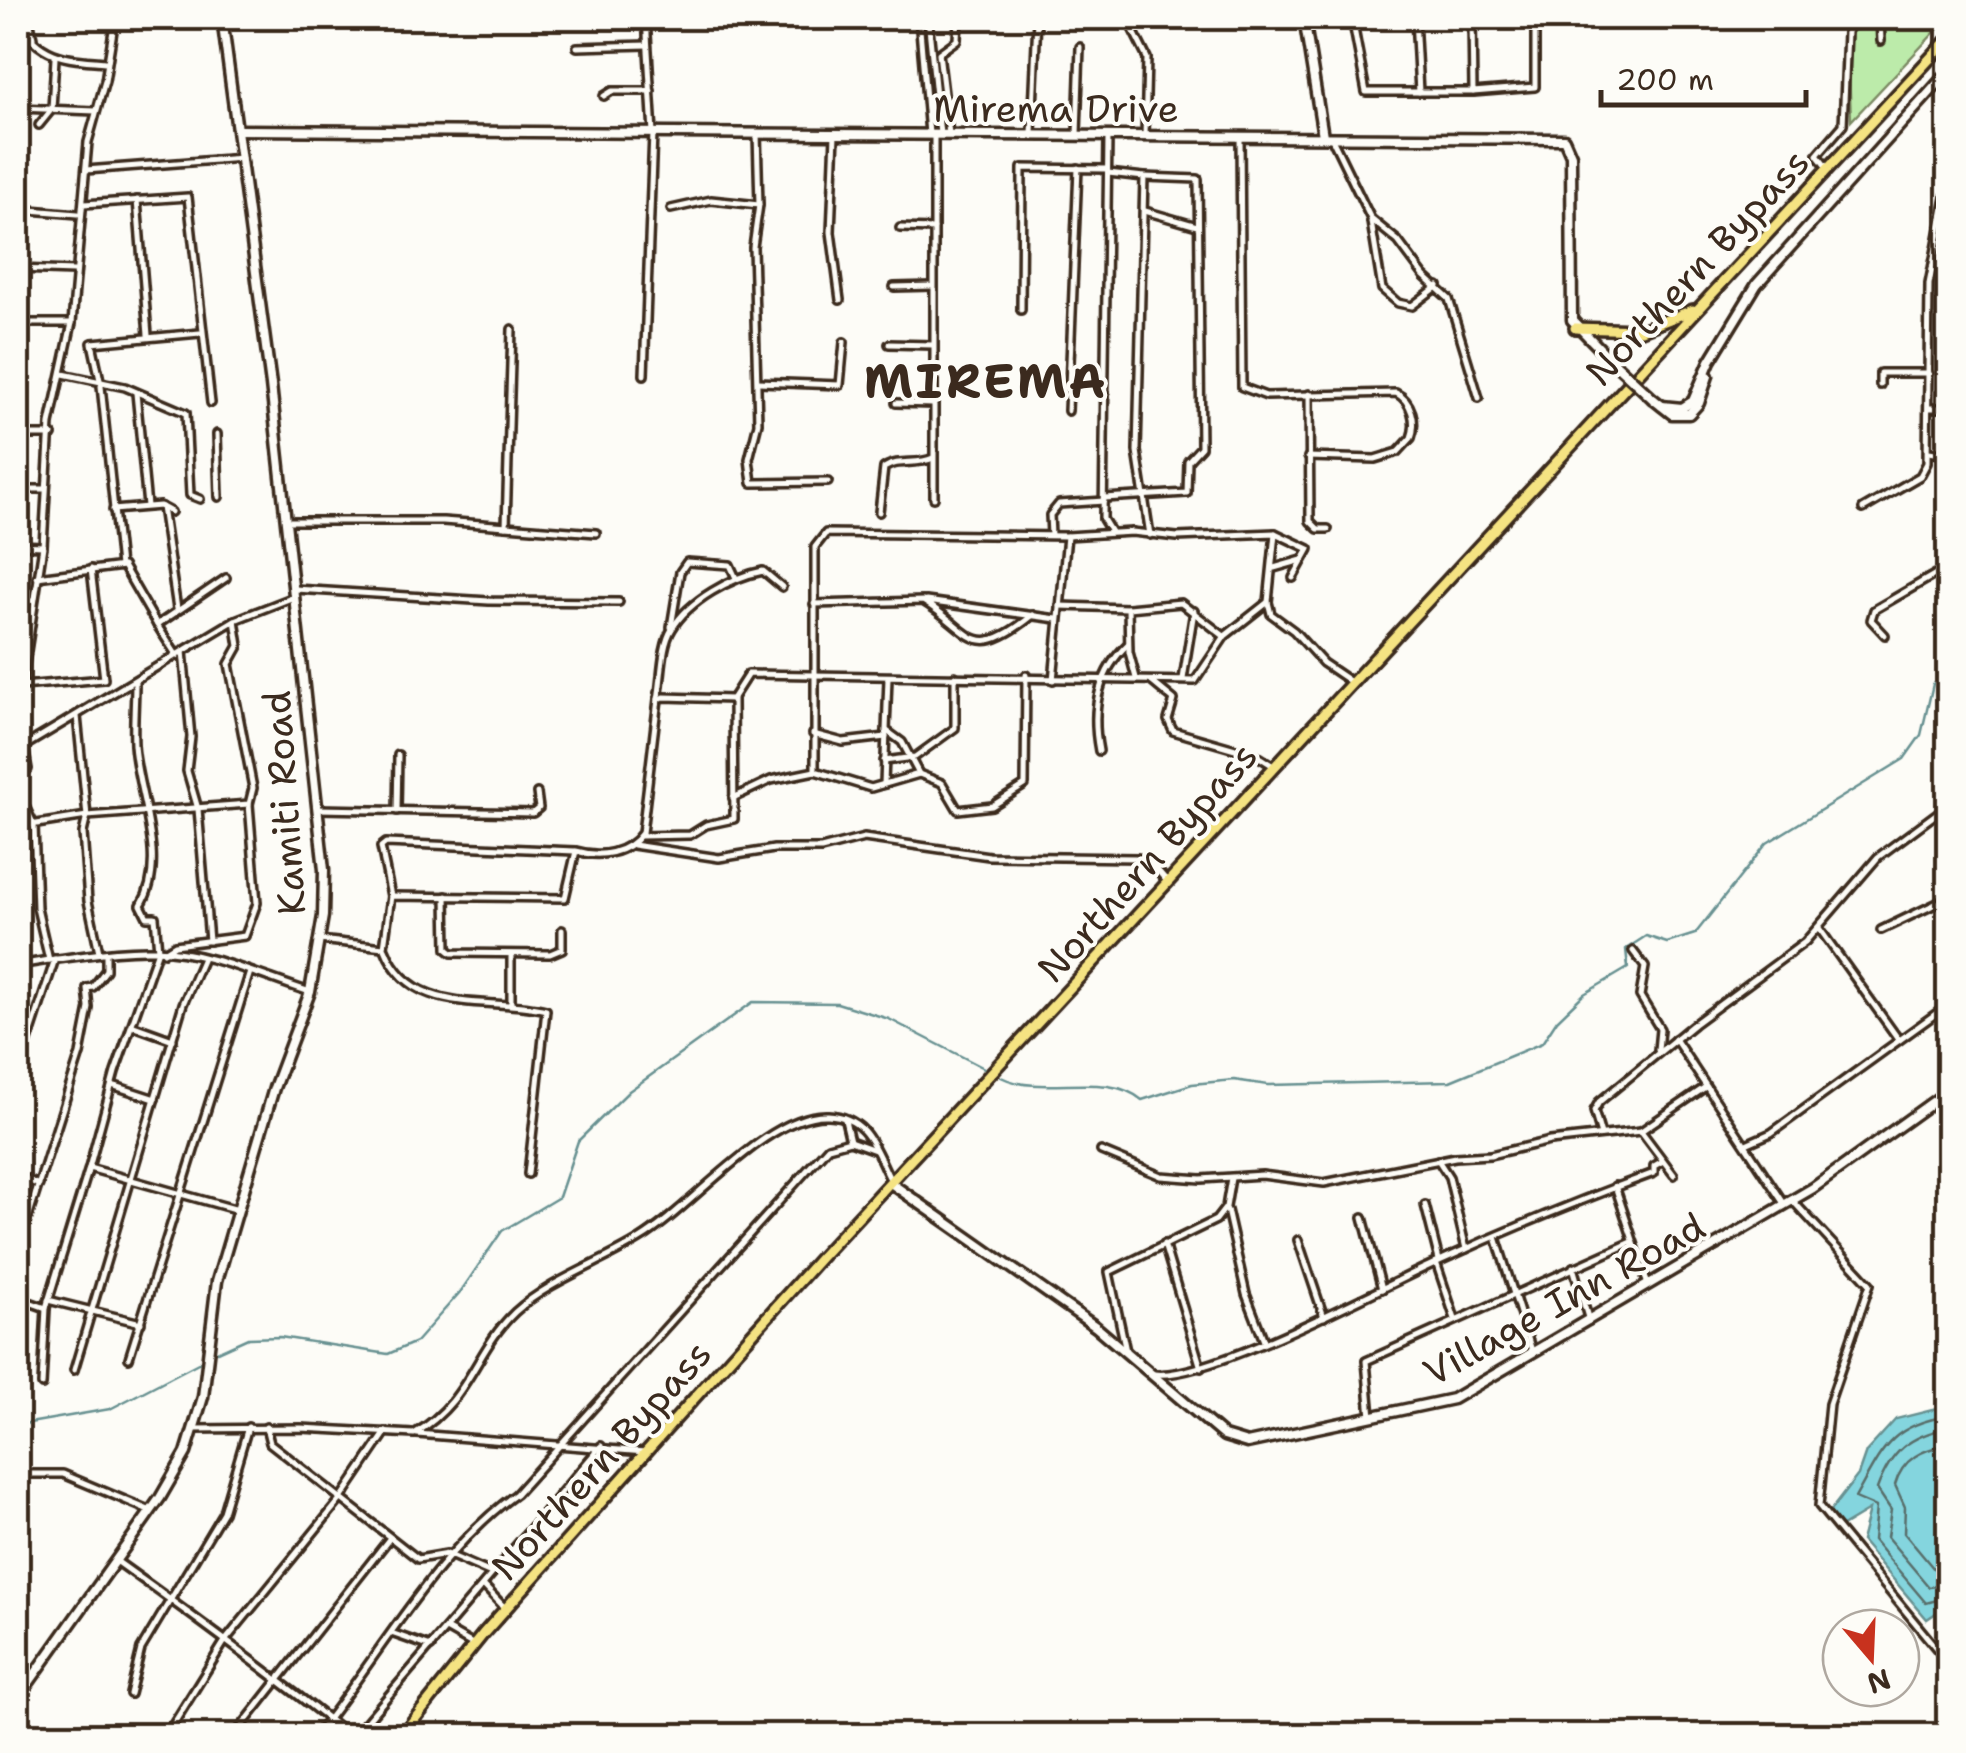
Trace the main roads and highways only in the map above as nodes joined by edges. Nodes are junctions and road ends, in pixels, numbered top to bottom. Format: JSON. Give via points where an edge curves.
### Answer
{"nodes":[{"id":1,"x":1948,"y":39,"type":"edge"},
{"id":2,"x":1697,"y":309,"type":"junction"},
{"id":3,"x":1575,"y":328,"type":"road end"},
{"id":4,"x":401,"y":1736,"type":"edge"}],
"edges":[{"from":1,"to":2,"type":"main road","name":"Northern Bypass"},
{"from":2,"to":3,"type":"main road","via":[[1641,330]]},
{"from":2,"to":4,"type":"main road","name":"Northern Bypass","via":[[645,1452]]}]}
